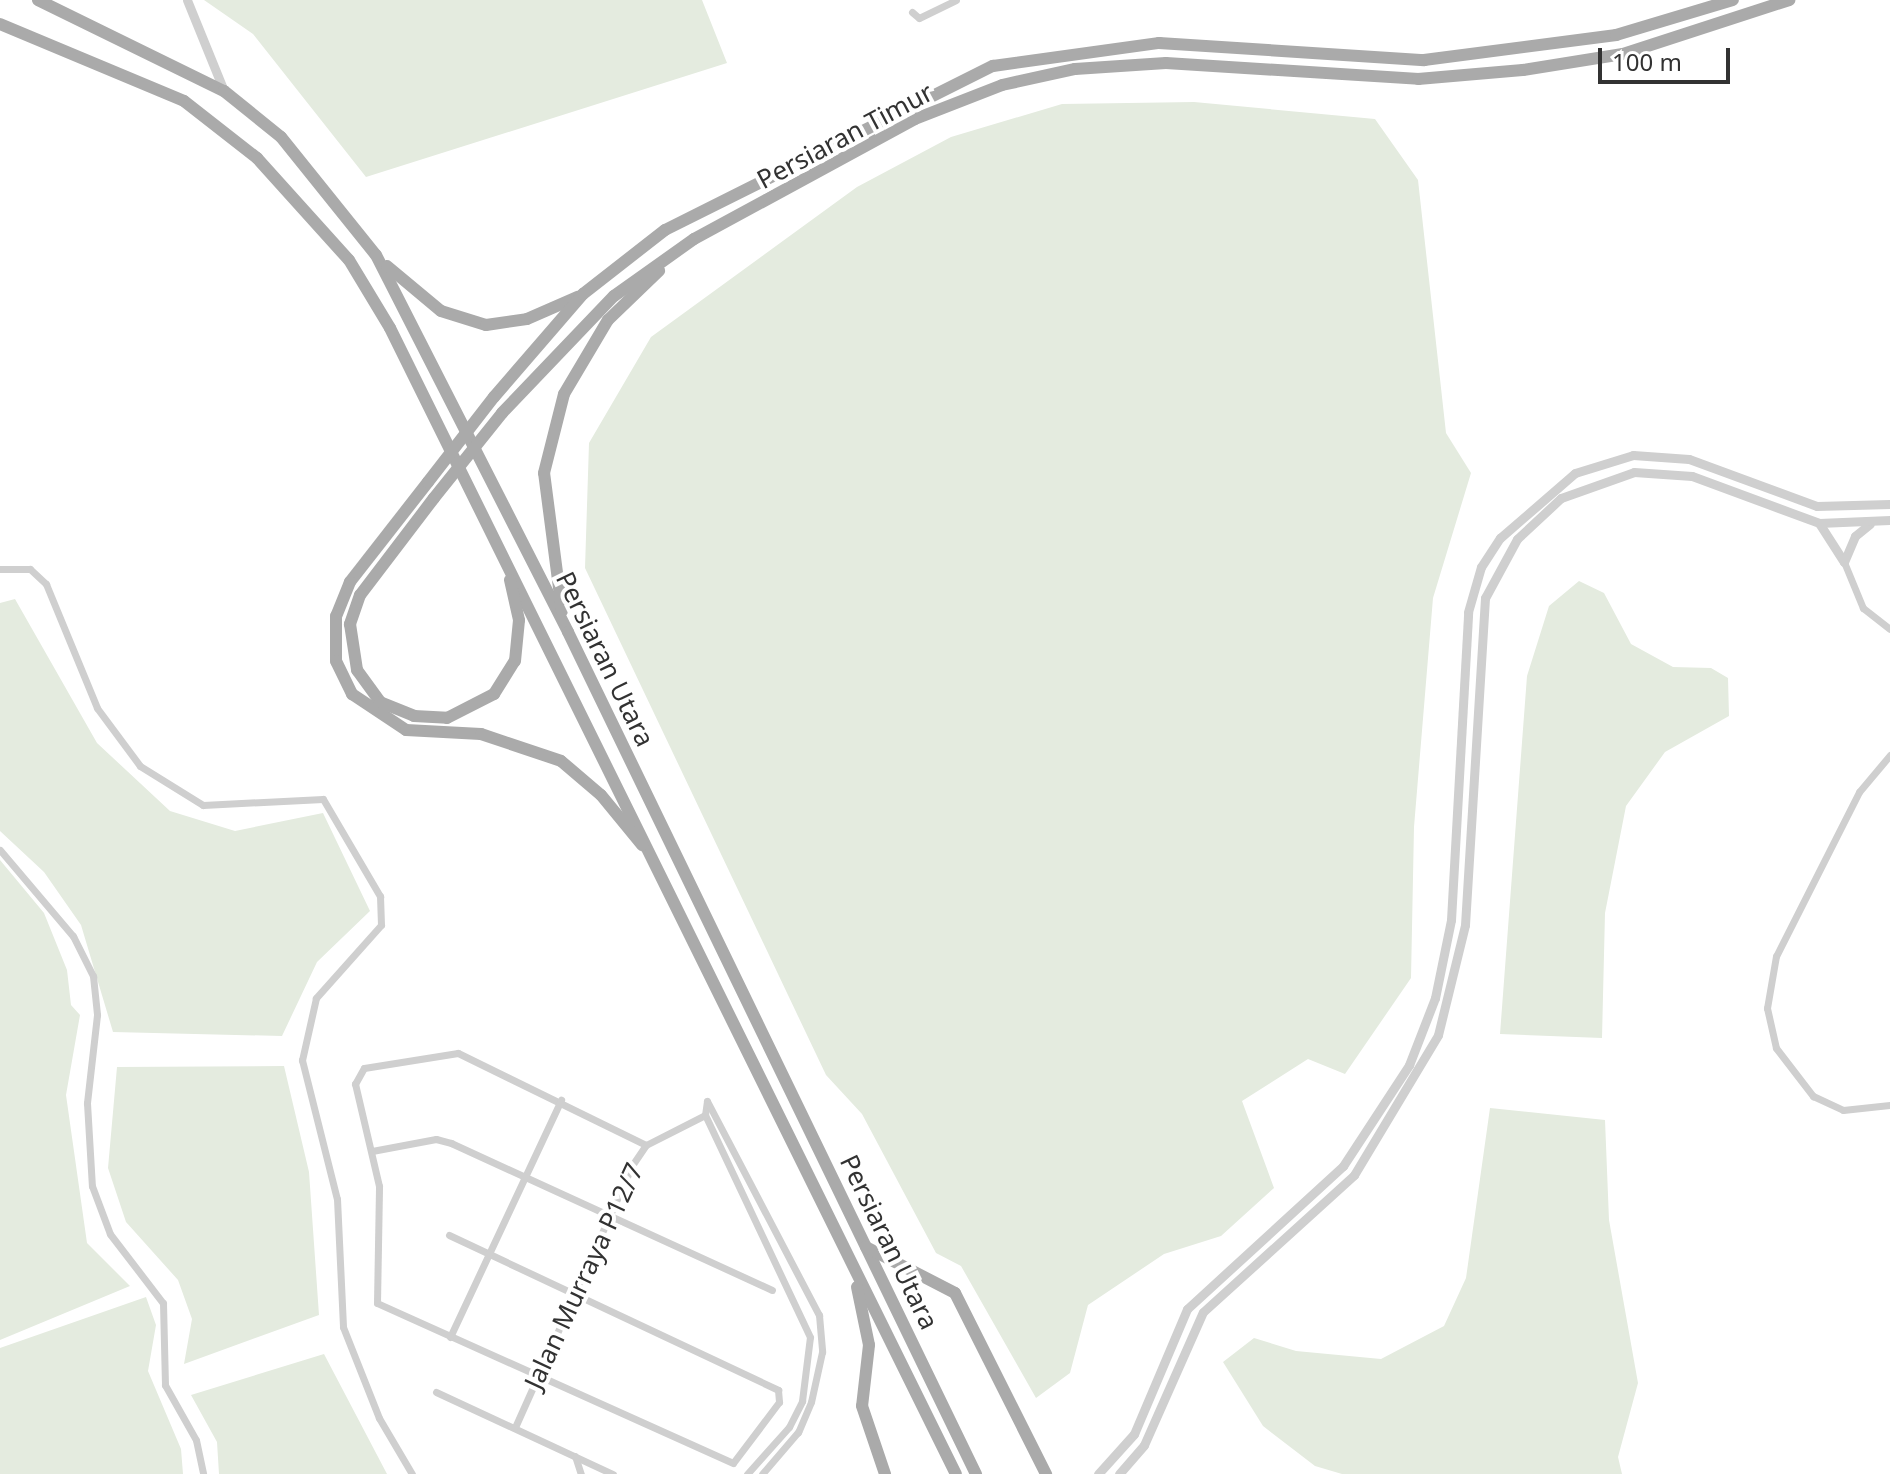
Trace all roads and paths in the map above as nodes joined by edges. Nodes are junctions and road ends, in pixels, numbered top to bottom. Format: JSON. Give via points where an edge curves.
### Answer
{"nodes":[{"id":1,"x":38,"y":0,"type":"edge"},
{"id":2,"x":187,"y":0,"type":"edge"},
{"id":3,"x":956,"y":0,"type":"edge"},
{"id":4,"x":1733,"y":0,"type":"edge"},
{"id":5,"x":1789,"y":0,"type":"edge"},
{"id":6,"x":912,"y":12,"type":"dead end"},
{"id":7,"x":0,"y":24,"type":"edge"},
{"id":8,"x":224,"y":91,"type":"junction"},
{"id":9,"x":694,"y":239,"type":"junction"},
{"id":10,"x":376,"y":255,"type":"junction"},
{"id":11,"x":583,"y":294,"type":"junction"},
{"id":12,"x":1889,"y":504,"type":"edge"},
{"id":13,"x":1890,"y":520,"type":"edge"},
{"id":14,"x":1873,"y":522,"type":"junction"},
{"id":15,"x":1819,"y":523,"type":"junction"},
{"id":16,"x":504,"y":556,"type":"junction"},
{"id":17,"x":1844,"y":562,"type":"junction"},
{"id":18,"x":0,"y":569,"type":"edge"},
{"id":19,"x":1890,"y":629,"type":"edge"},
{"id":20,"x":568,"y":632,"type":"junction"},
{"id":21,"x":1890,"y":755,"type":"edge"},
{"id":22,"x":0,"y":850,"type":"edge"},
{"id":23,"x":656,"y":863,"type":"junction"},
{"id":24,"x":561,"y":1100,"type":"junction"},
{"id":25,"x":1890,"y":1105,"type":"edge"},
{"id":26,"x":705,"y":1115,"type":"junction"},
{"id":27,"x":646,"y":1145,"type":"junction"},
{"id":28,"x":372,"y":1151,"type":"junction"},
{"id":29,"x":526,"y":1176,"type":"junction"},
{"id":30,"x":610,"y":1218,"type":"junction"},
{"id":31,"x":449,"y":1235,"type":"dead end"},
{"id":32,"x":866,"y":1247,"type":"junction"},
{"id":33,"x":488,"y":1253,"type":"junction"},
{"id":34,"x":851,"y":1262,"type":"junction"},
{"id":35,"x":772,"y":1290,"type":"dead end"},
{"id":36,"x":573,"y":1293,"type":"junction"},
{"id":37,"x":450,"y":1337,"type":"junction"},
{"id":38,"x":538,"y":1376,"type":"junction"},
{"id":39,"x":436,"y":1392,"type":"dead end"},
{"id":40,"x":516,"y":1425,"type":"junction"},
{"id":41,"x":575,"y":1456,"type":"junction"},
{"id":42,"x":1043,"y":1469,"type":"edge"},
{"id":43,"x":203,"y":1474,"type":"edge"},
{"id":44,"x":412,"y":1474,"type":"edge"},
{"id":45,"x":581,"y":1474,"type":"edge"},
{"id":46,"x":613,"y":1474,"type":"edge"},
{"id":47,"x":747,"y":1474,"type":"edge"},
{"id":48,"x":762,"y":1474,"type":"edge"},
{"id":49,"x":885,"y":1474,"type":"edge"},
{"id":50,"x":956,"y":1474,"type":"edge"},
{"id":51,"x":976,"y":1474,"type":"edge"},
{"id":52,"x":1052,"y":1474,"type":"edge"},
{"id":53,"x":1098,"y":1474,"type":"edge"},
{"id":54,"x":1119,"y":1474,"type":"edge"}],
"edges":[{"from":1,"to":8,"type":"main road","name":"Persiaran Utara"},
{"from":2,"to":8,"type":"street"},
{"from":3,"to":6,"type":"street","via":[[919,18]]},
{"from":4,"to":11,"type":"main road","name":"Persiaran Timur","via":[[1616,35],[1424,60],[1159,43],[993,66],[710,203]]},
{"from":5,"to":9,"type":"main road","name":"Persiaran Timur","via":[[1623,54],[1523,70],[1418,79],[1166,63],[1046,75],[915,119]]},
{"from":7,"to":16,"type":"main road","name":"Persiaran Utara","via":[[134,74],[184,101],[257,158],[349,260]]},
{"from":8,"to":10,"type":"main road","name":"Persiaran Utara","via":[[281,137]]},
{"from":9,"to":16,"type":"main road","name":"Persiaran Timur","bridge":true,"via":[[614,296],[502,413],[360,595],[350,649],[366,687],[397,710],[431,718],[464,713],[494,694],[515,661],[518,642]]},
{"from":9,"to":20,"type":"main road","via":[[608,320],[564,394],[544,473]]},
{"from":10,"to":11,"type":"main road","via":[[441,311],[486,325],[527,319]]},
{"from":10,"to":20,"type":"main road","name":"Persiaran Utara"},
{"from":11,"to":23,"type":"main road","name":"Persiaran Timur","bridge":true,"via":[[494,397],[350,582],[336,616],[336,661],[352,694],[406,730],[493,736],[561,761],[601,795]]},
{"from":12,"to":53,"type":"street","via":[[1817,506],[1689,459],[1633,455],[1575,473],[1500,538],[1481,567],[1468,612],[1451,920],[1435,998],[1409,1065],[1343,1166],[1187,1309],[1134,1434]]},
{"from":13,"to":14,"type":"street"},
{"from":14,"to":15,"type":"street"},
{"from":14,"to":17,"type":"street","via":[[1855,536]]},
{"from":15,"to":17,"type":"street"},
{"from":15,"to":54,"type":"street","via":[[1692,476],[1634,472],[1561,498],[1517,539],[1485,598],[1465,925],[1438,1035],[1354,1175],[1203,1312],[1144,1445]]},
{"from":16,"to":23,"type":"main road","name":"Persiaran Utara"},
{"from":17,"to":19,"type":"street","via":[[1863,608]]},
{"from":18,"to":44,"type":"street","via":[[30,569],[46,584],[97,708],[140,766],[203,805],[323,799],[380,896],[381,925],[316,998],[302,1060],[337,1199],[343,1327],[379,1418]]},
{"from":20,"to":32,"type":"main road","name":"Persiaran Utara"},
{"from":21,"to":25,"type":"street","via":[[1859,792],[1776,956],[1767,1008],[1781,1057],[1813,1096],[1843,1110]]},
{"from":22,"to":43,"type":"street","via":[[73,936],[93,976],[97,1015],[87,1103],[92,1186],[110,1234],[163,1303],[165,1385],[196,1440]]},
{"from":23,"to":34,"type":"main road","name":"Persiaran Utara"},
{"from":24,"to":27,"type":"street"},
{"from":24,"to":28,"type":"street","via":[[458,1053],[364,1068],[355,1084]]},
{"from":24,"to":29,"type":"street"},
{"from":26,"to":27,"type":"street","name":"Jalan Murraya P12/7"},
{"from":26,"to":47,"type":"street","via":[[810,1337],[802,1401],[789,1427]]},
{"from":26,"to":48,"type":"street","via":[[702,1105],[710,1102],[819,1315],[822,1352],[811,1402],[798,1432]]},
{"from":27,"to":30,"type":"street","name":"Jalan Murraya P12/7"},
{"from":28,"to":29,"type":"street","via":[[436,1139]]},
{"from":28,"to":37,"type":"street","via":[[379,1186],[376,1295],[384,1307]]},
{"from":29,"to":30,"type":"street"},
{"from":29,"to":33,"type":"street"},
{"from":30,"to":35,"type":"street"},
{"from":30,"to":36,"type":"street","name":"Jalan Murraya P12/7"},
{"from":31,"to":33,"type":"street"},
{"from":32,"to":42,"type":"main road","via":[[955,1293]]},
{"from":32,"to":51,"type":"main road","name":"Persiaran Utara"},
{"from":33,"to":36,"type":"street"},
{"from":33,"to":37,"type":"street"},
{"from":34,"to":49,"type":"main road","via":[[867,1322],[862,1406]]},
{"from":34,"to":50,"type":"main road","name":"Persiaran Utara"},
{"from":36,"to":38,"type":"street","name":"Jalan Murraya P12/7"},
{"from":36,"to":38,"type":"street","via":[[769,1384],[779,1402],[728,1464]]},
{"from":37,"to":38,"type":"street"},
{"from":38,"to":40,"type":"street","name":"Jalan Murraya P12/7"},
{"from":39,"to":40,"type":"street"},
{"from":40,"to":41,"type":"street"},
{"from":41,"to":45,"type":"street"},
{"from":41,"to":46,"type":"street"},
{"from":42,"to":52,"type":"main road"}]}
